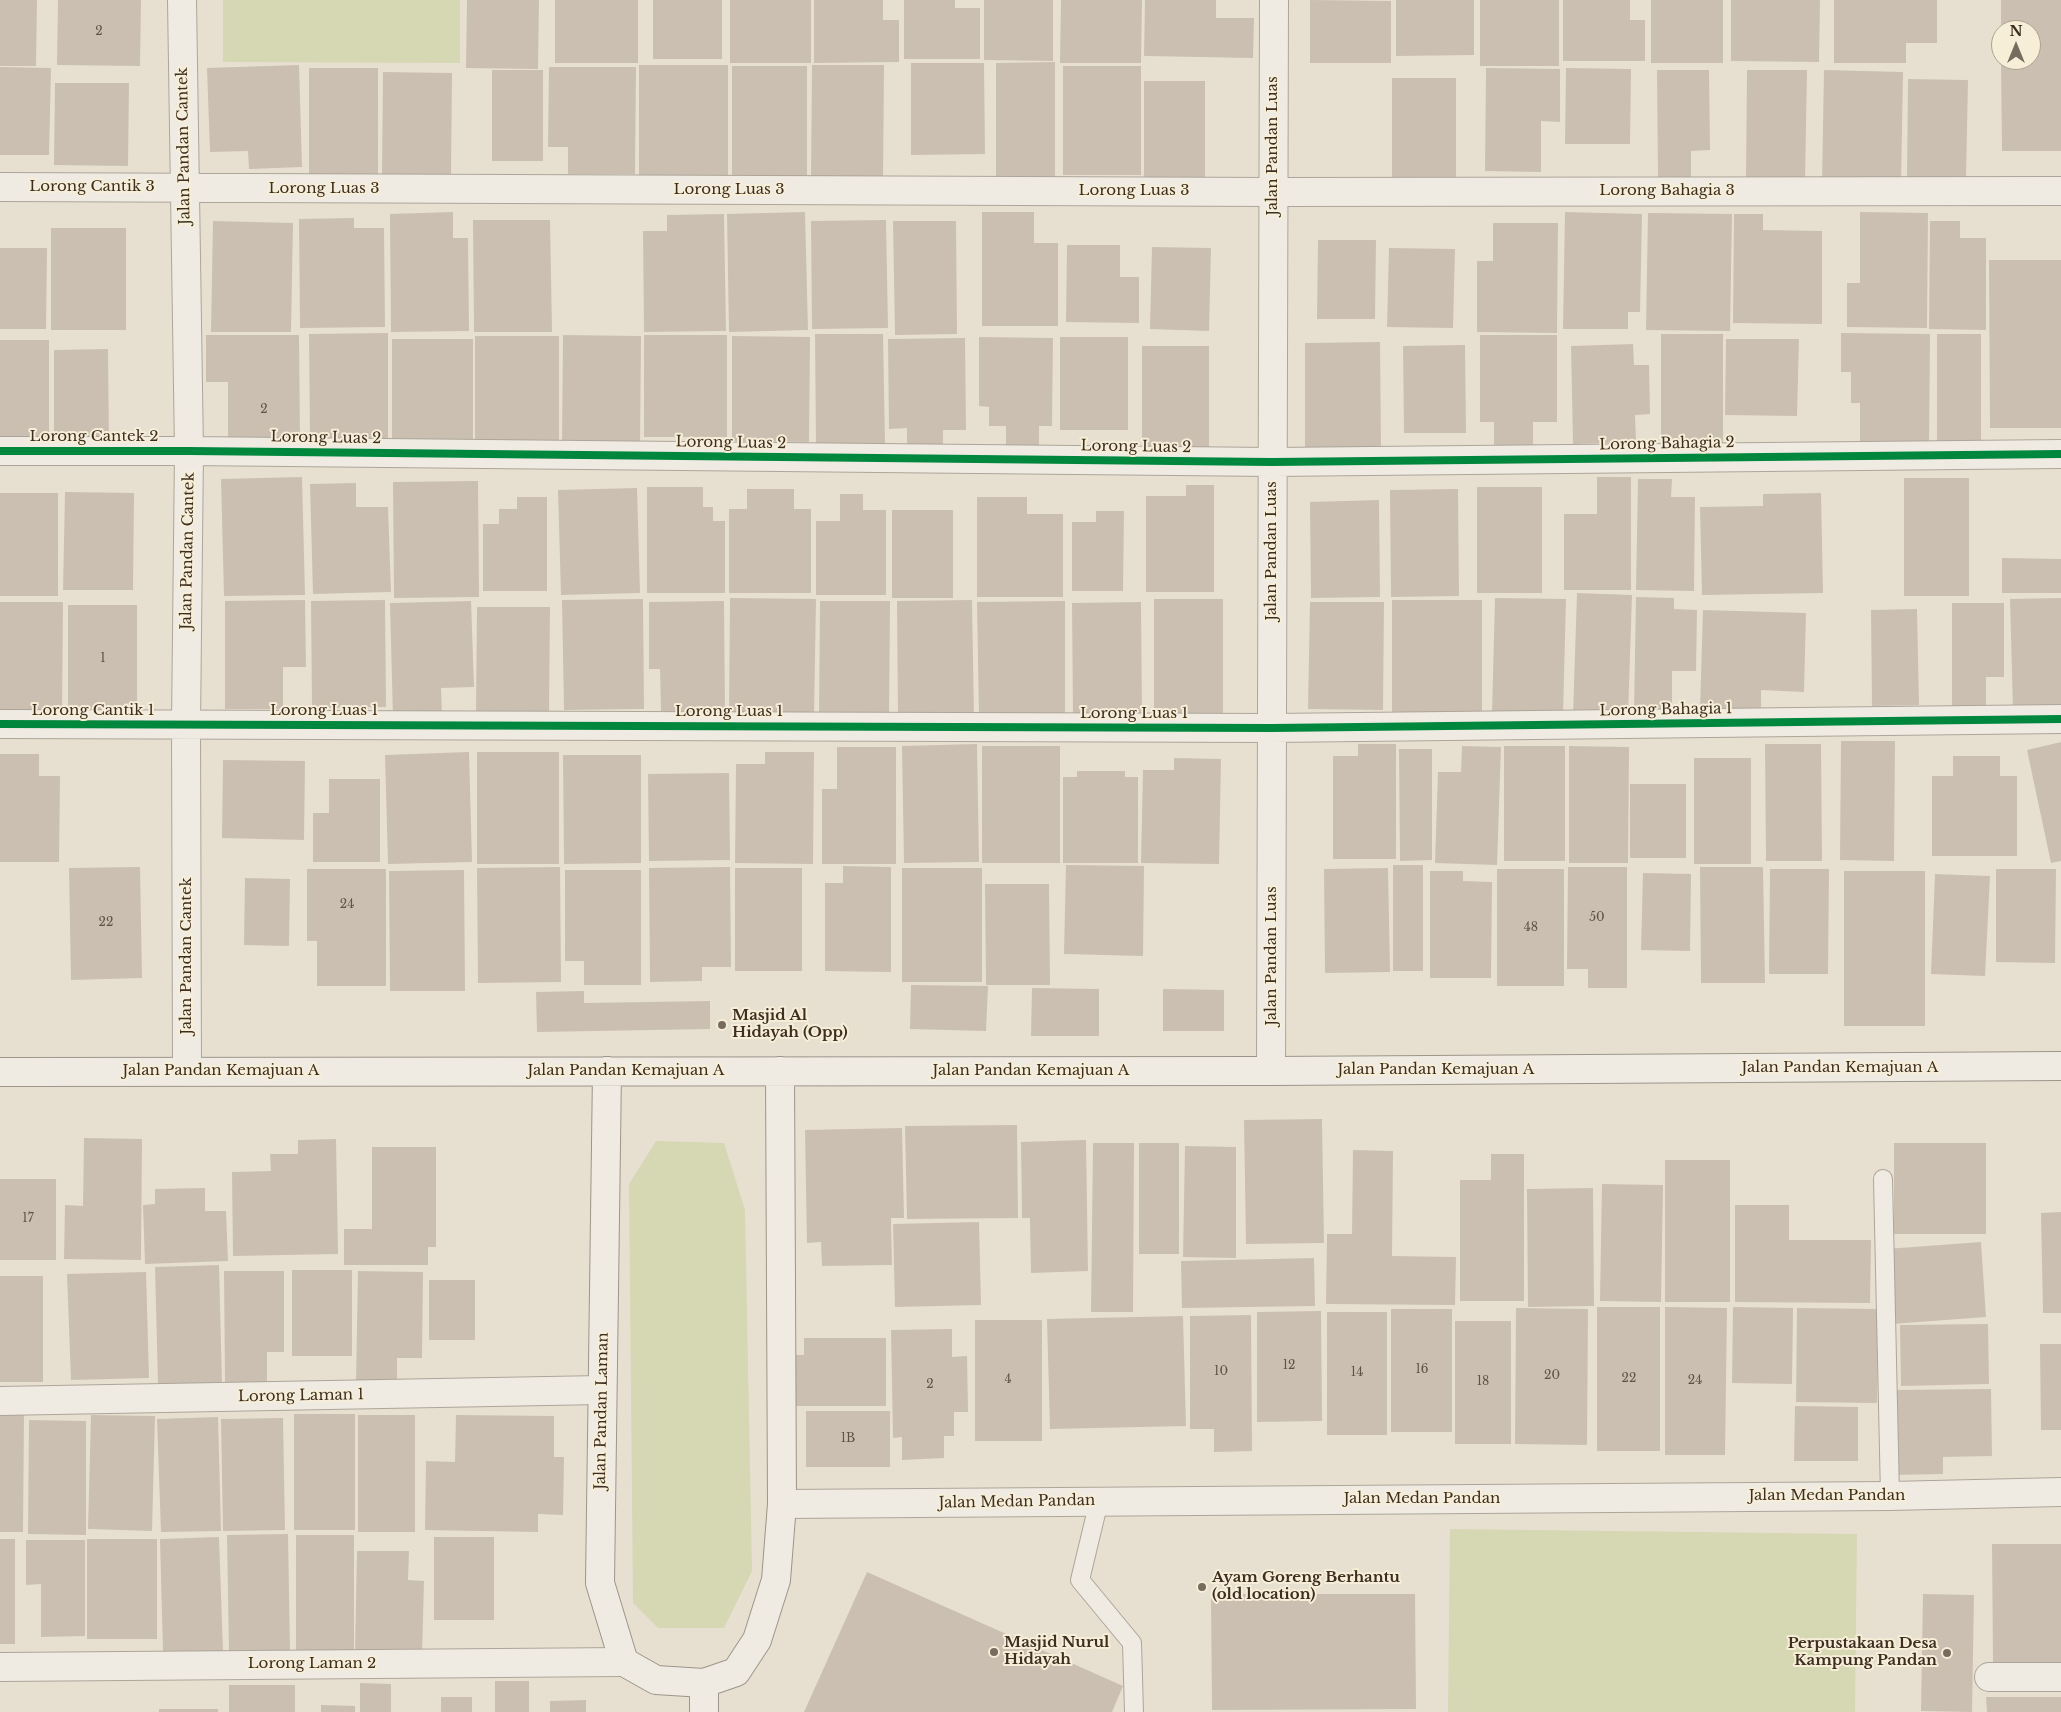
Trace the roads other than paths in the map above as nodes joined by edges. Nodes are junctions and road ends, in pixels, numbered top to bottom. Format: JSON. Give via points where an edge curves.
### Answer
{"nodes":[{"id":1,"x":182,"y":0,"type":"edge"},
{"id":2,"x":1274,"y":0,"type":"edge"},
{"id":3,"x":0,"y":187,"type":"edge"},
{"id":4,"x":185,"y":188,"type":"junction"},
{"id":5,"x":2061,"y":191,"type":"edge"},
{"id":6,"x":1273,"y":192,"type":"junction"},
{"id":7,"x":0,"y":451,"type":"edge"},
{"id":8,"x":189,"y":451,"type":"junction"},
{"id":9,"x":2061,"y":454,"type":"edge"},
{"id":10,"x":1272,"y":462,"type":"junction"},
{"id":11,"x":2061,"y":719,"type":"edge"},
{"id":12,"x":0,"y":724,"type":"edge"},
{"id":13,"x":186,"y":724,"type":"junction"},
{"id":14,"x":1272,"y":728,"type":"junction"},
{"id":15,"x":2061,"y":1066,"type":"edge"},
{"id":16,"x":187,"y":1071,"type":"junction"},
{"id":17,"x":607,"y":1071,"type":"junction"},
{"id":18,"x":780,"y":1071,"type":"junction"},
{"id":19,"x":1271,"y":1071,"type":"junction"},
{"id":20,"x":0,"y":1072,"type":"edge"},
{"id":21,"x":1883,"y":1179,"type":"dead end"},
{"id":22,"x":602,"y":1390,"type":"junction"},
{"id":23,"x":0,"y":1401,"type":"edge"},
{"id":24,"x":2061,"y":1492,"type":"edge"},
{"id":25,"x":1890,"y":1496,"type":"junction"},
{"id":26,"x":1099,"y":1501,"type":"junction"},
{"id":27,"x":782,"y":1504,"type":"junction"},
{"id":28,"x":624,"y":1662,"type":"junction"},
{"id":29,"x":0,"y":1667,"type":"edge"},
{"id":30,"x":2061,"y":1676,"type":"edge"},
{"id":31,"x":1989,"y":1677,"type":"dead end"},
{"id":32,"x":704,"y":1683,"type":"junction"},
{"id":33,"x":704,"y":1712,"type":"edge"},
{"id":34,"x":1134,"y":1712,"type":"edge"}],
"edges":[{"from":1,"to":4,"type":"street","name":"Jalan Pandan Cantek"},
{"from":2,"to":6,"type":"street","name":"Jalan Pandan Luas"},
{"from":3,"to":4,"type":"street","name":"Lorong Cantik 3"},
{"from":4,"to":6,"type":"street","name":"Lorong Luas 3"},
{"from":4,"to":8,"type":"street","name":"Jalan Pandan Cantek"},
{"from":5,"to":6,"type":"street","name":"Lorong Bahagia 3"},
{"from":6,"to":10,"type":"street","name":"Jalan Pandan Luas"},
{"from":7,"to":8,"type":"street","name":"Lorong Cantek 2"},
{"from":8,"to":10,"type":"street","name":"Lorong Luas 2"},
{"from":8,"to":13,"type":"street","name":"Jalan Pandan Cantek"},
{"from":9,"to":10,"type":"street","name":"Lorong Bahagia 2"},
{"from":10,"to":14,"type":"street","name":"Jalan Pandan Luas"},
{"from":11,"to":14,"type":"street","name":"Lorong Bahagia 1"},
{"from":12,"to":13,"type":"street","name":"Lorong Cantik 1"},
{"from":13,"to":14,"type":"street","name":"Lorong Luas 1"},
{"from":13,"to":16,"type":"street","name":"Jalan Pandan Cantek"},
{"from":14,"to":19,"type":"street","name":"Jalan Pandan Luas"},
{"from":15,"to":19,"type":"street","name":"Jalan Pandan Kemajuan A"},
{"from":16,"to":17,"type":"street","name":"Jalan Pandan Kemajuan A"},
{"from":16,"to":20,"type":"street","name":"Jalan Pandan Kemajuan A"},
{"from":17,"to":18,"type":"street","name":"Jalan Pandan Kemajuan A"},
{"from":17,"to":22,"type":"street","name":"Jalan Pandan Laman"},
{"from":18,"to":19,"type":"street","name":"Jalan Pandan Kemajuan A"},
{"from":18,"to":27,"type":"street"},
{"from":21,"to":25,"type":"lane"},
{"from":22,"to":23,"type":"street","name":"Lorong Laman 1"},
{"from":22,"to":28,"type":"street","name":"Jalan Pandan Laman","via":[[600,1583]]},
{"from":24,"to":25,"type":"street","name":"Jalan Medan Pandan"},
{"from":25,"to":26,"type":"street","name":"Jalan Medan Pandan"},
{"from":26,"to":27,"type":"street","name":"Jalan Medan Pandan"},
{"from":26,"to":34,"type":"lane","via":[[1080,1580],[1132,1643]]},
{"from":27,"to":32,"type":"street","via":[[776,1580],[757,1640],[736,1672]]},
{"from":28,"to":29,"type":"street","name":"Lorong Laman 2"},
{"from":28,"to":32,"type":"street","via":[[656,1680]]},
{"from":30,"to":31,"type":"street"},
{"from":32,"to":33,"type":"street"}]}
